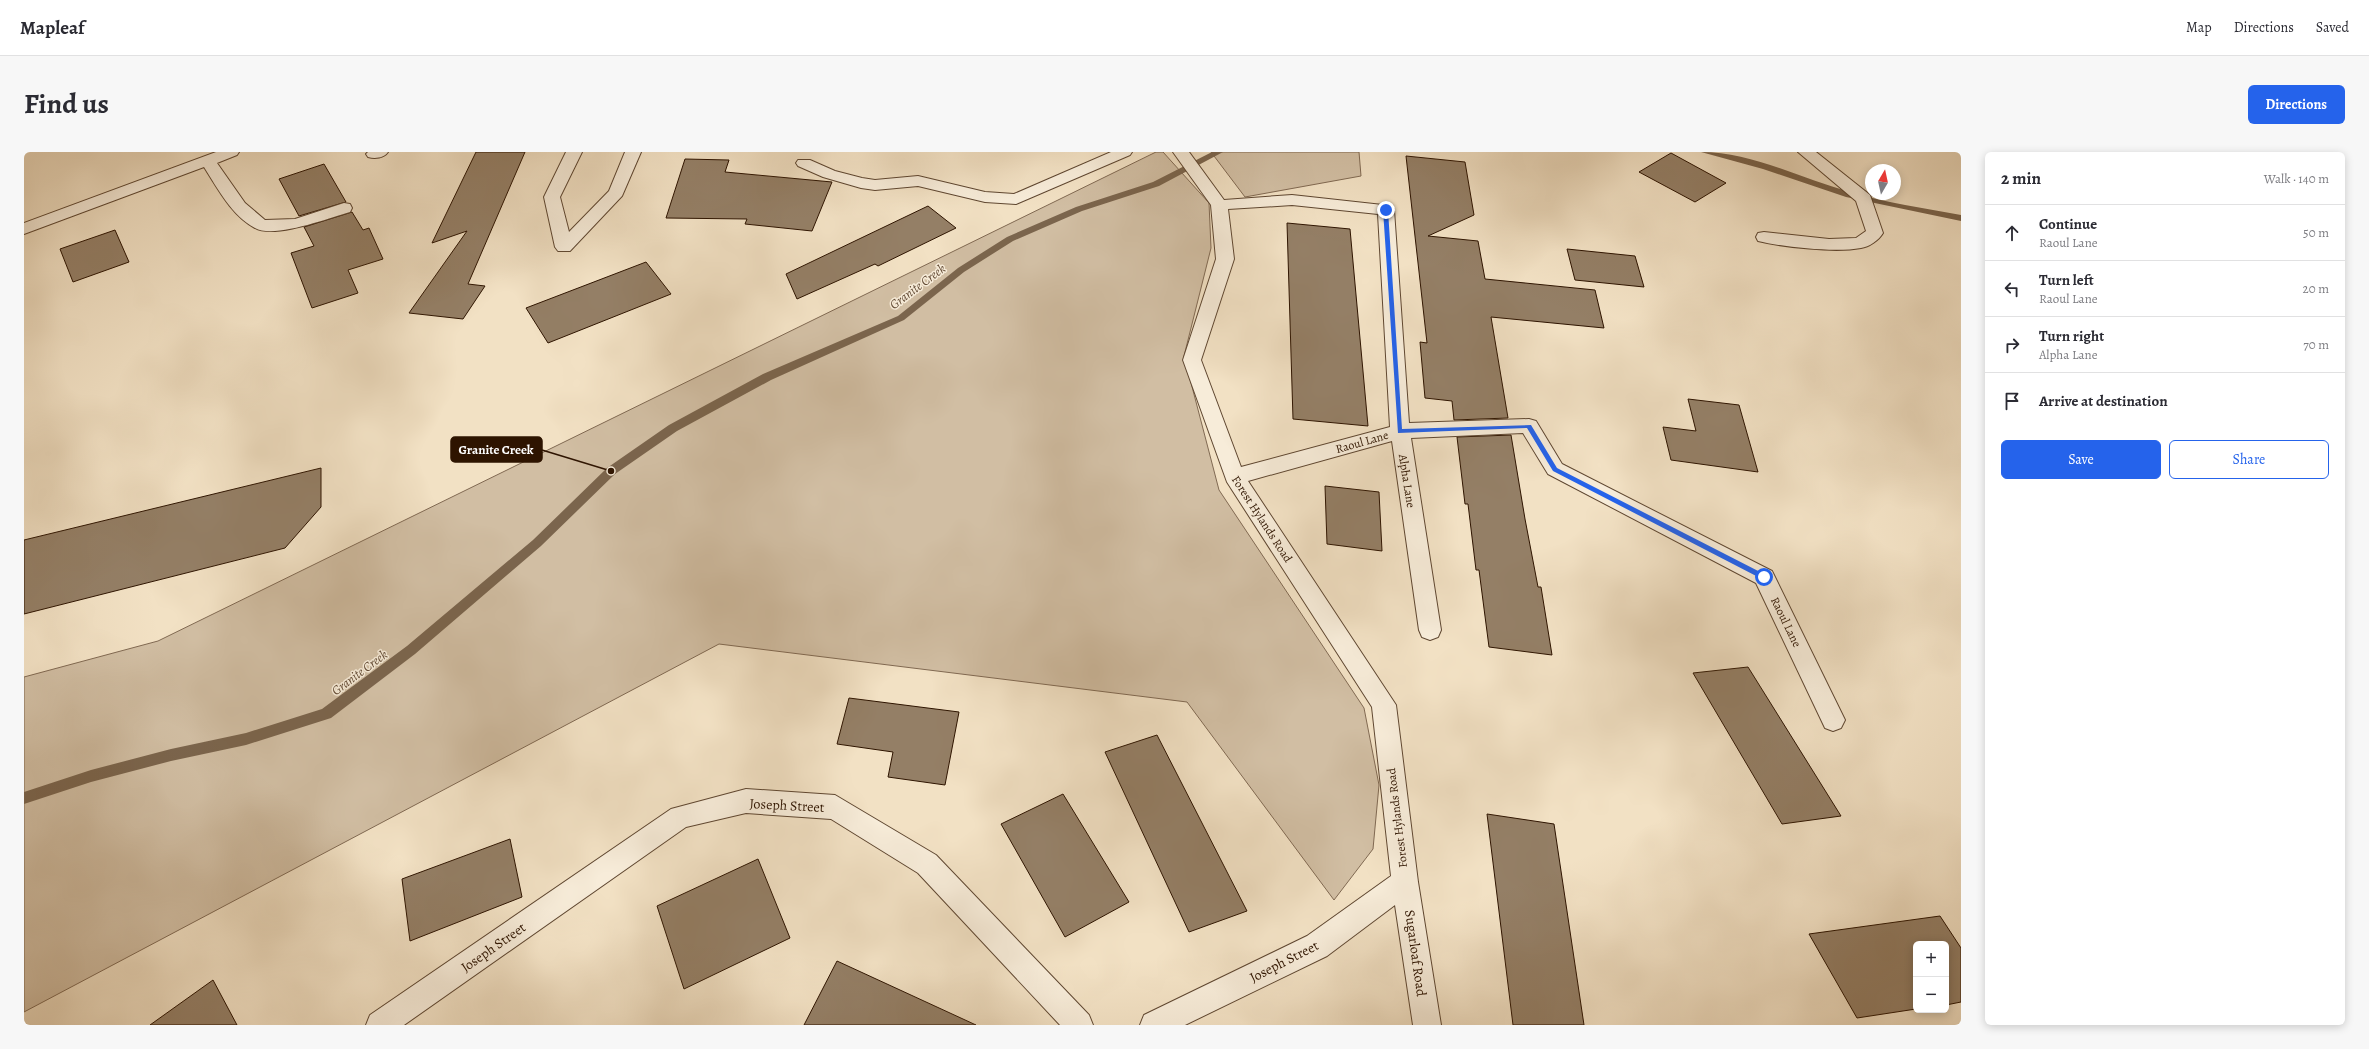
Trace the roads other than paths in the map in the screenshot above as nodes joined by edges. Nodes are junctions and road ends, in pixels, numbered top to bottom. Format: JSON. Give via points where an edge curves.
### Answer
{"nodes":[{"id":1,"x":231,"y":152,"type":"edge"},
{"id":2,"x":574,"y":152,"type":"edge"},
{"id":3,"x":633,"y":152,"type":"edge"},
{"id":4,"x":1124,"y":152,"type":"edge"},
{"id":5,"x":1181,"y":152,"type":"edge"},
{"id":6,"x":1806,"y":152,"type":"edge"},
{"id":7,"x":208,"y":161,"type":"junction"},
{"id":8,"x":804,"y":163,"type":"dead end"},
{"id":9,"x":1219,"y":205,"type":"junction"},
{"id":10,"x":344,"y":208,"type":"dead end"},
{"id":11,"x":24,"y":229,"type":"edge"},
{"id":12,"x":1764,"y":237,"type":"dead end"},
{"id":13,"x":1400,"y":431,"type":"junction"},
{"id":14,"x":1234,"y":477,"type":"junction"},
{"id":15,"x":1430,"y":630,"type":"dead end"},
{"id":16,"x":1833,"y":720,"type":"dead end"},
{"id":17,"x":1405,"y":882,"type":"junction"},
{"id":18,"x":380,"y":1025,"type":"edge"},
{"id":19,"x":1079,"y":1025,"type":"edge"},
{"id":20,"x":1154,"y":1025,"type":"edge"},
{"id":21,"x":1427,"y":1025,"type":"edge"}],
"edges":[{"from":1,"to":7,"type":"street"},
{"from":2,"to":3,"type":"street","via":[[552,197],[564,247],[616,193]]},
{"from":4,"to":8,"type":"street","via":[[1016,199],[985,197],[918,181],[875,185],[861,183]]},
{"from":5,"to":9,"type":"street","name":"Forest Hylands Road"},
{"from":6,"to":12,"type":"street","via":[[1839,177],[1866,204],[1875,233],[1860,243],[1829,244]]},
{"from":7,"to":10,"type":"street","via":[[239,208],[261,225],[296,224]]},
{"from":7,"to":11,"type":"street"},
{"from":9,"to":13,"type":"street","name":"Alpha Lane","via":[[1292,200],[1386,210]]},
{"from":9,"to":14,"type":"street","name":"Forest Hylands Road","via":[[1225,260],[1192,360]]},
{"from":13,"to":14,"type":"street","name":"Raoul Lane"},
{"from":13,"to":15,"type":"street","name":"Alpha Lane"},
{"from":13,"to":16,"type":"street","name":"Raoul Lane","via":[[1529,426],[1555,469],[1764,577]]},
{"from":14,"to":17,"type":"street","name":"Forest Hylands Road","via":[[1384,705]]},
{"from":17,"to":20,"type":"street","name":"Joseph Street","via":[[1317,946]]},
{"from":17,"to":21,"type":"street","name":"Sugarloaf Road"},
{"from":18,"to":19,"type":"street","name":"Joseph Street","via":[[680,817],[746,801],[835,807],[927,864]]}]}
